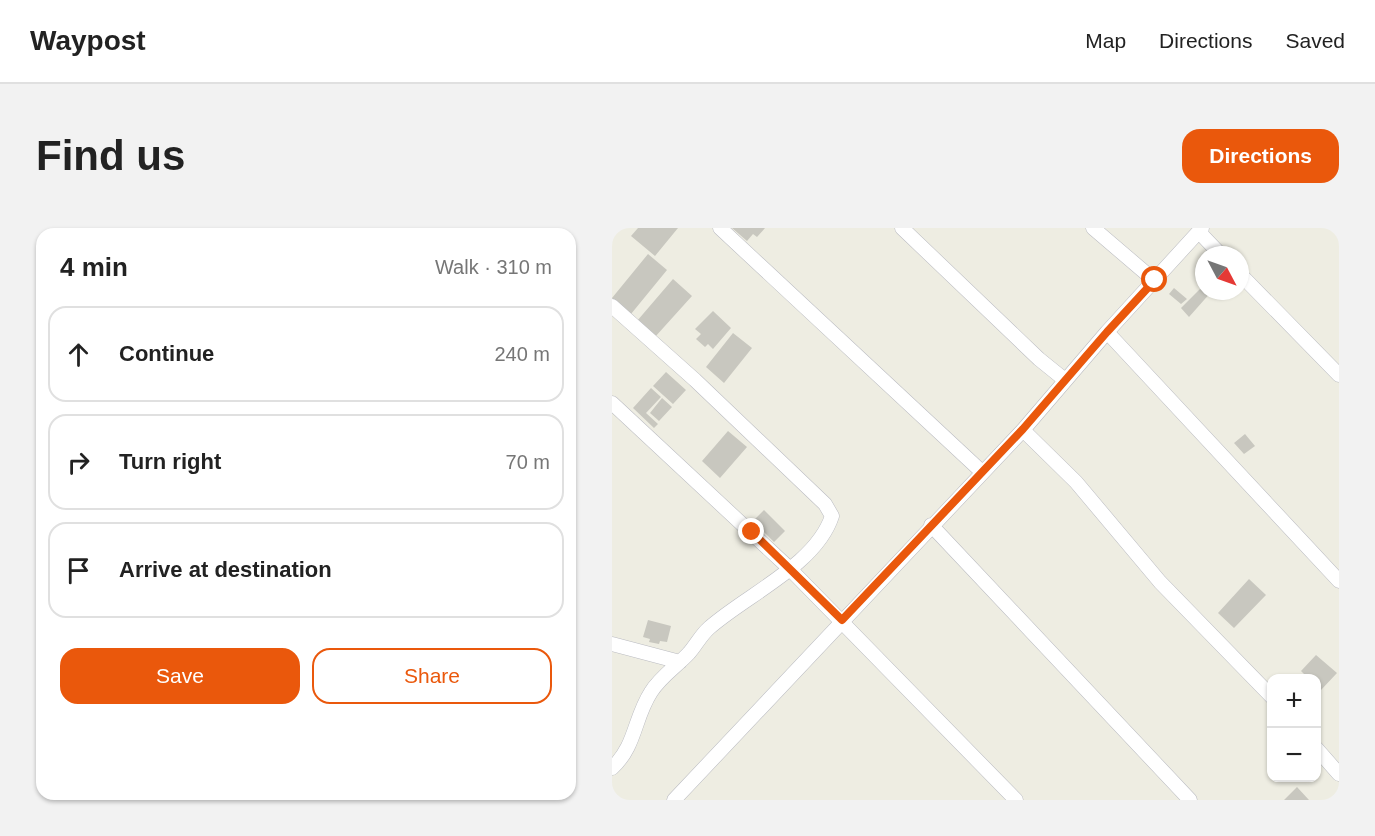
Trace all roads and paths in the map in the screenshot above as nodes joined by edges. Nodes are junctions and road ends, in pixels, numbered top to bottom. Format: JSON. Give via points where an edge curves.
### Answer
{"nodes":[{"id":1,"x":720,"y":228,"type":"edge"},
{"id":2,"x":902,"y":228,"type":"edge"},
{"id":3,"x":1093,"y":228,"type":"edge"},
{"id":4,"x":1200,"y":230,"type":"edge"},
{"id":5,"x":1213,"y":246,"type":"edge"},
{"id":6,"x":1155,"y":280,"type":"junction"},
{"id":7,"x":1249,"y":283,"type":"edge"},
{"id":8,"x":612,"y":306,"type":"edge"},
{"id":9,"x":1107,"y":332,"type":"junction"},
{"id":10,"x":1339,"y":375,"type":"edge"},
{"id":11,"x":1065,"y":380,"type":"junction"},
{"id":12,"x":612,"y":403,"type":"edge"},
{"id":13,"x":1023,"y":429,"type":"junction"},
{"id":14,"x":982,"y":472,"type":"junction"},
{"id":15,"x":931,"y":525,"type":"junction"},
{"id":16,"x":789,"y":568,"type":"junction"},
{"id":17,"x":1339,"y":581,"type":"edge"},
{"id":18,"x":842,"y":620,"type":"junction"},
{"id":19,"x":612,"y":644,"type":"edge"},
{"id":20,"x":680,"y":662,"type":"junction"},
{"id":21,"x":1267,"y":692,"type":"edge"},
{"id":22,"x":1321,"y":753,"type":"edge"},
{"id":23,"x":612,"y":768,"type":"edge"},
{"id":24,"x":1339,"y":774,"type":"edge"},
{"id":25,"x":674,"y":800,"type":"edge"},
{"id":26,"x":1016,"y":800,"type":"edge"},
{"id":27,"x":1190,"y":800,"type":"edge"}],
"edges":[{"from":1,"to":14,"type":"street"},
{"from":2,"to":11,"type":"street"},
{"from":3,"to":6,"type":"street"},
{"from":4,"to":5,"type":"street"},
{"from":4,"to":6,"type":"street"},
{"from":6,"to":9,"type":"street"},
{"from":7,"to":10,"type":"street"},
{"from":8,"to":16,"type":"street","via":[[825,504],[832,516],[828,527],[807,555]]},
{"from":9,"to":11,"type":"street"},
{"from":9,"to":17,"type":"street"},
{"from":11,"to":13,"type":"street"},
{"from":12,"to":16,"type":"street"},
{"from":13,"to":14,"type":"street"},
{"from":13,"to":21,"type":"street","via":[[1076,482],[1160,582]]},
{"from":14,"to":15,"type":"street"},
{"from":15,"to":18,"type":"street"},
{"from":15,"to":27,"type":"street"},
{"from":16,"to":18,"type":"street"},
{"from":16,"to":20,"type":"street","via":[[715,623]]},
{"from":18,"to":25,"type":"street"},
{"from":18,"to":26,"type":"street"},
{"from":19,"to":20,"type":"street"},
{"from":20,"to":23,"type":"street","via":[[652,690],[639,713],[632,741]]},
{"from":22,"to":24,"type":"street"}]}
